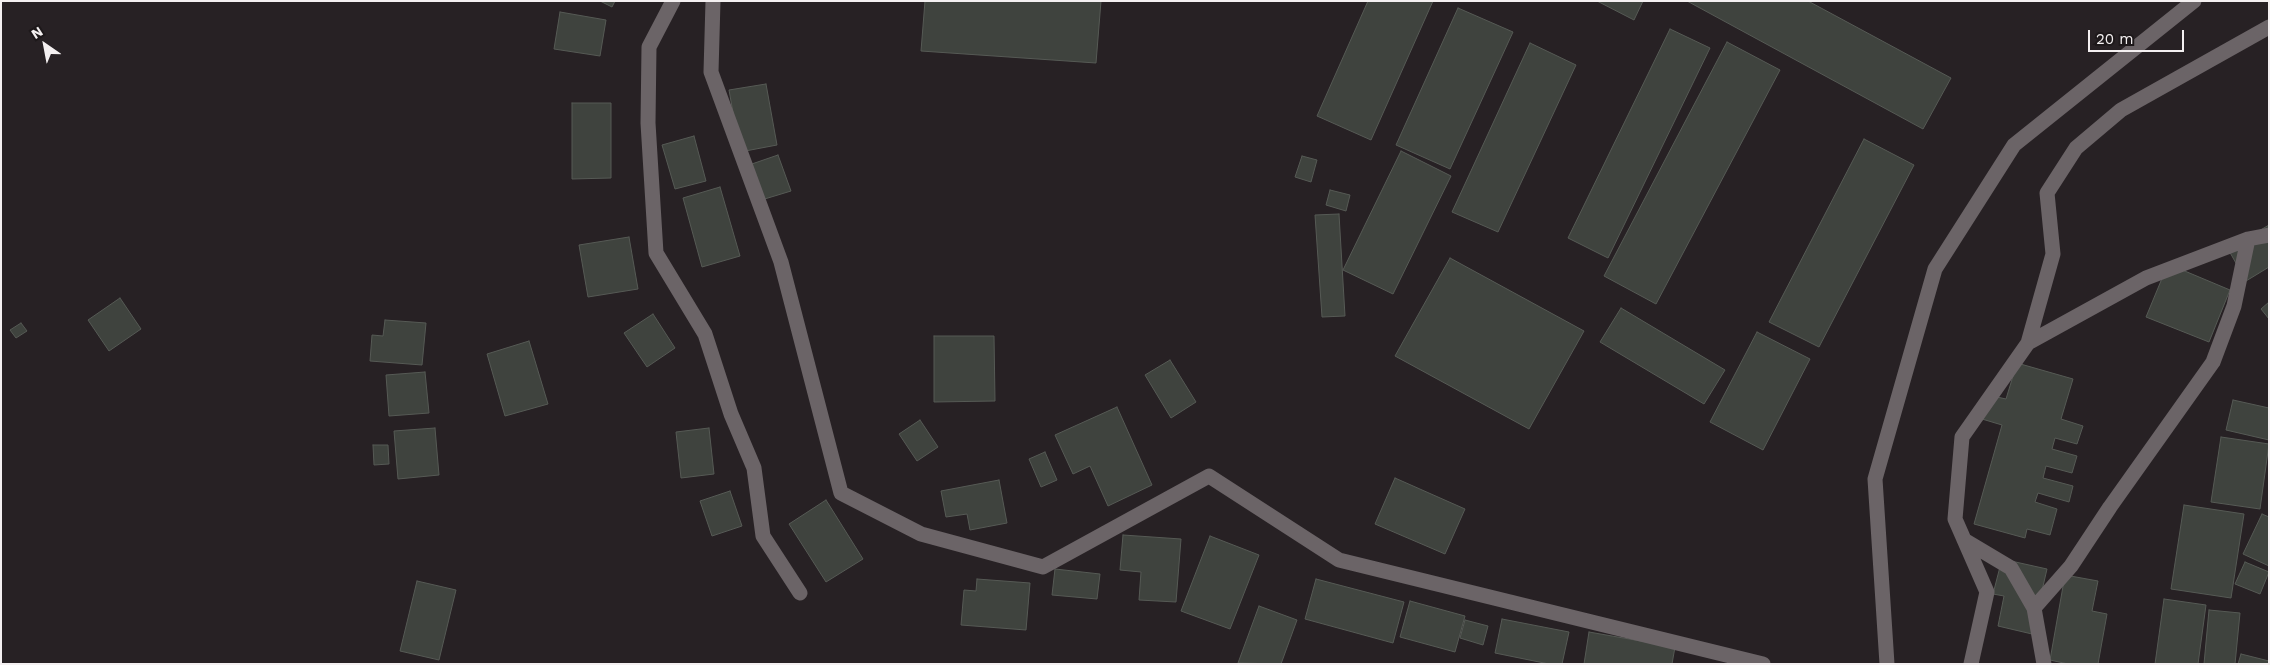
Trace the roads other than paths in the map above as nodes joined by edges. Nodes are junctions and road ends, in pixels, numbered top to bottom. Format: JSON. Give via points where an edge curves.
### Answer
{"nodes":[{"id":1,"x":673,"y":1,"type":"edge"},
{"id":2,"x":712,"y":1,"type":"edge"},
{"id":3,"x":2194,"y":1,"type":"edge"},
{"id":4,"x":2269,"y":27,"type":"edge"},
{"id":5,"x":2269,"y":234,"type":"edge"},
{"id":6,"x":2248,"y":239,"type":"junction"},
{"id":7,"x":2028,"y":343,"type":"junction"},
{"id":8,"x":1964,"y":540,"type":"junction"},
{"id":9,"x":800,"y":593,"type":"dead end"},
{"id":10,"x":2034,"y":608,"type":"junction"},
{"id":11,"x":1763,"y":664,"type":"edge"},
{"id":12,"x":1887,"y":664,"type":"edge"},
{"id":13,"x":1971,"y":664,"type":"edge"},
{"id":14,"x":2044,"y":664,"type":"edge"}],
"edges":[{"from":1,"to":9,"type":"street","via":[[649,47],[648,123],[656,253],[705,334],[731,414],[754,468],[763,536]]},
{"from":2,"to":11,"type":"street","via":[[711,72],[781,262],[841,493],[921,534],[1042,567],[1209,476],[1340,560]]},
{"from":3,"to":12,"type":"street","via":[[2014,145],[1935,269],[1875,480]]},
{"from":4,"to":7,"type":"street","via":[[2121,110],[2076,148],[2047,193],[2053,254]]},
{"from":5,"to":6,"type":"street"},
{"from":6,"to":7,"type":"street","via":[[2146,278]]},
{"from":6,"to":10,"type":"street","via":[[2234,306],[2213,362],[2072,566]]},
{"from":7,"to":8,"type":"street","via":[[1962,437],[1955,519]]},
{"from":8,"to":10,"type":"street","via":[[2011,568]]},
{"from":8,"to":13,"type":"street","via":[[1987,592]]},
{"from":10,"to":14,"type":"street"}]}
